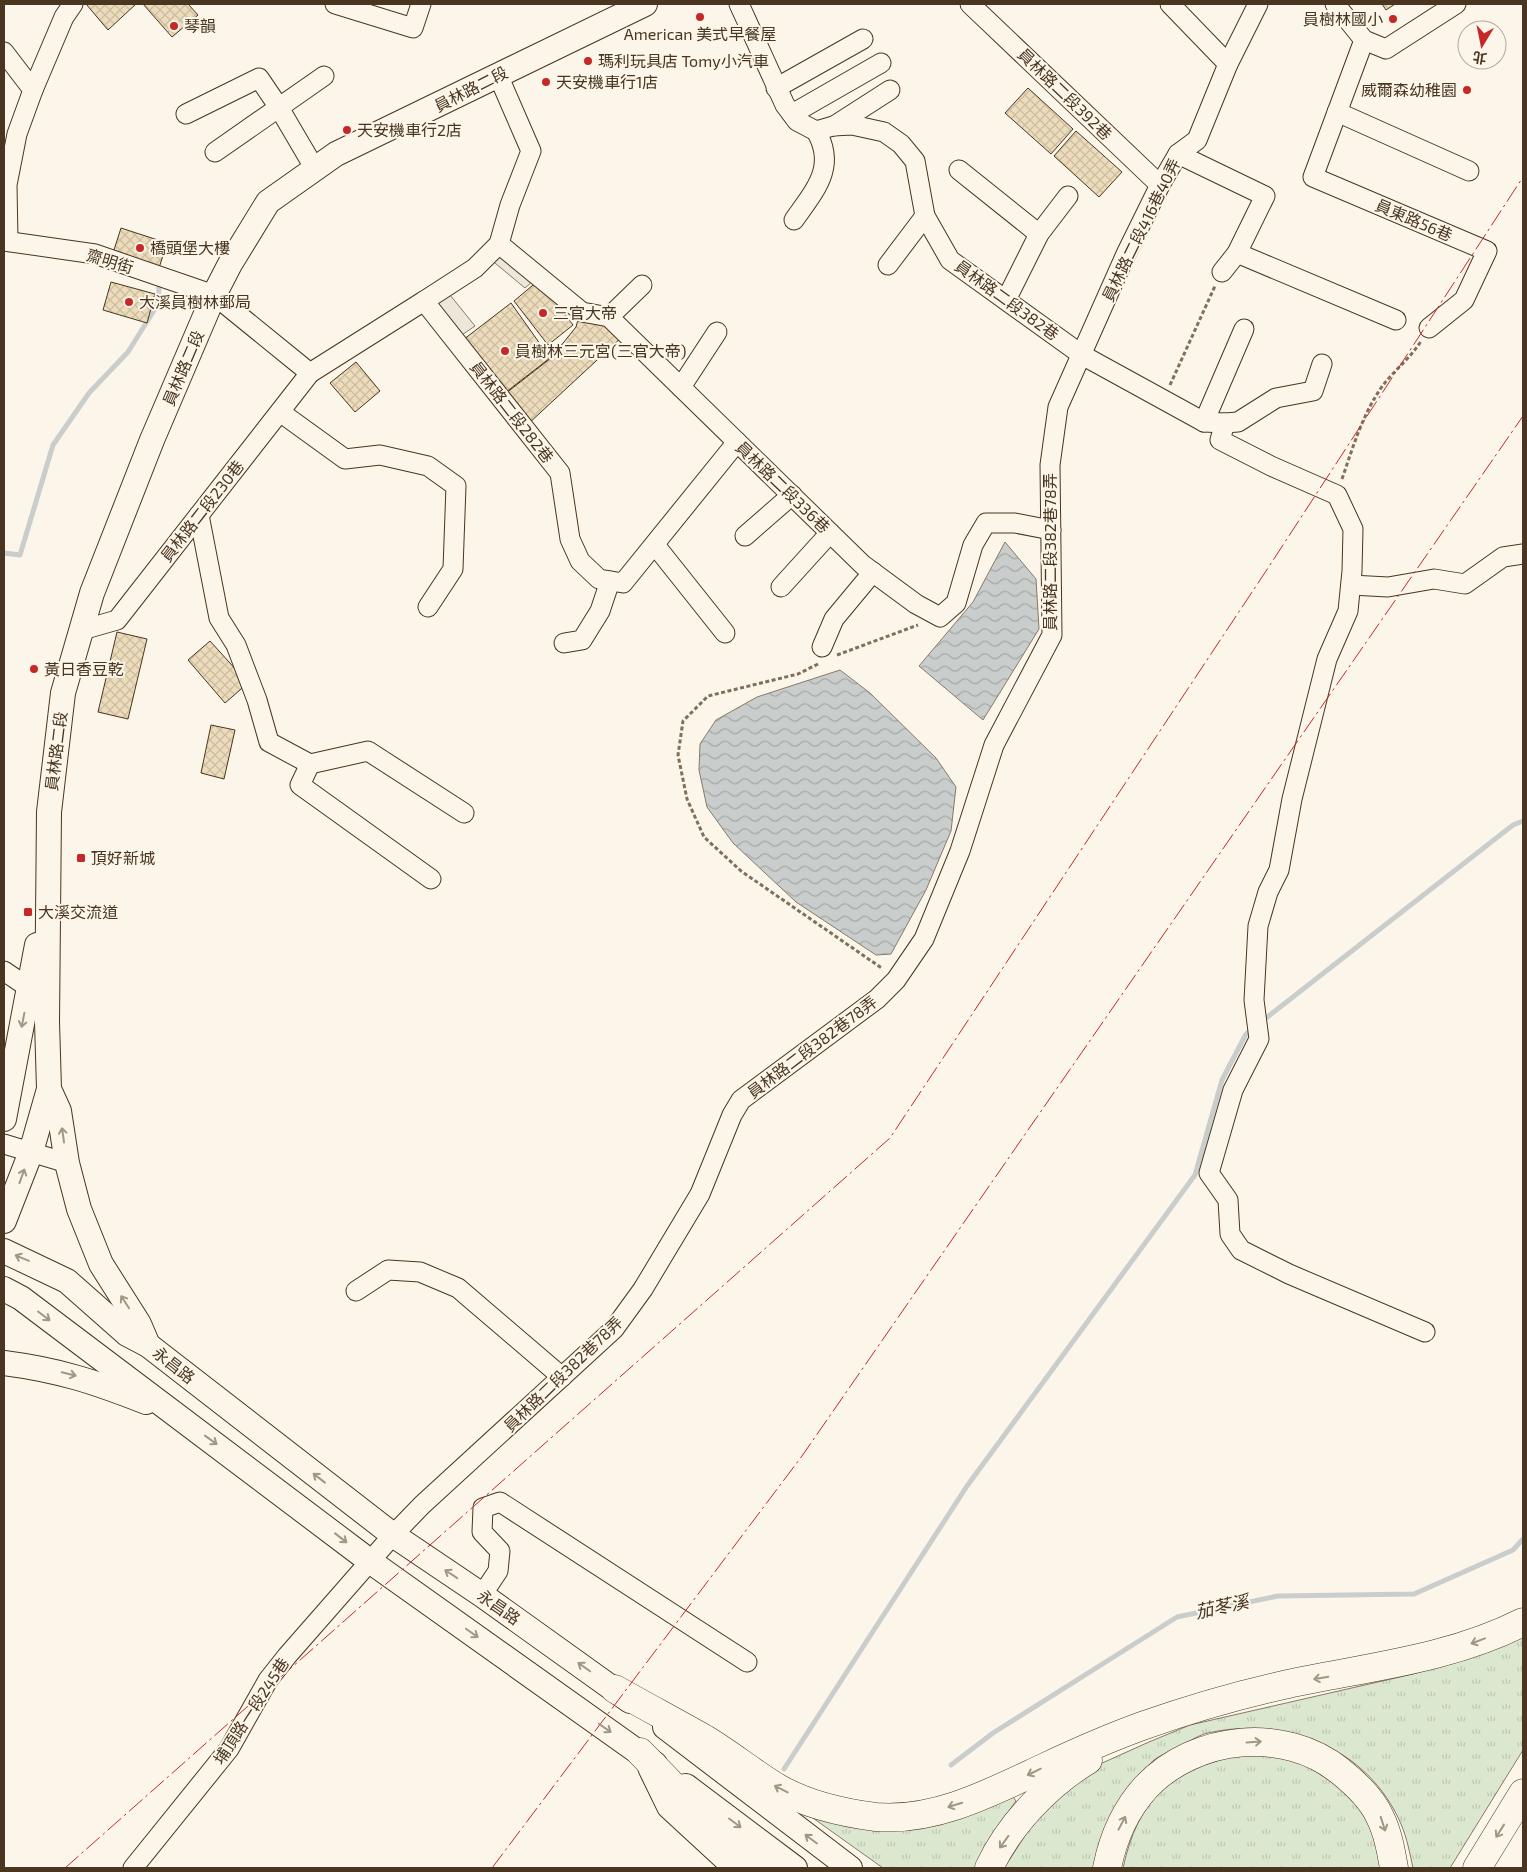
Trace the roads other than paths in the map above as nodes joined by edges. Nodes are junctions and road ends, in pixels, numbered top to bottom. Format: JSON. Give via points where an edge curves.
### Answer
{"nodes":[{"id":1,"x":73,"y":4,"type":"edge"},
{"id":2,"x":335,"y":4,"type":"edge"},
{"id":3,"x":421,"y":4,"type":"edge"},
{"id":4,"x":645,"y":4,"type":"edge"},
{"id":5,"x":739,"y":4,"type":"edge"},
{"id":6,"x":970,"y":4,"type":"edge"},
{"id":7,"x":1170,"y":4,"type":"edge"},
{"id":8,"x":1258,"y":4,"type":"edge"},
{"id":9,"x":1335,"y":4,"type":"edge"},
{"id":10,"x":1456,"y":4,"type":"edge"},
{"id":11,"x":863,"y":39,"type":"dead end"},
{"id":12,"x":1364,"y":40,"type":"junction"},
{"id":13,"x":4,"y":52,"type":"edge"},
{"id":14,"x":881,"y":62,"type":"dead end"},
{"id":15,"x":1228,"y":64,"type":"junction"},
{"id":16,"x":498,"y":75,"type":"junction"},
{"id":17,"x":324,"y":76,"type":"dead end"},
{"id":18,"x":776,"y":88,"type":"junction"},
{"id":19,"x":33,"y":90,"type":"junction"},
{"id":20,"x":890,"y":90,"type":"dead end"},
{"id":21,"x":278,"y":106,"type":"junction"},
{"id":22,"x":1337,"y":112,"type":"junction"},
{"id":23,"x":186,"y":114,"type":"dead end"},
{"id":24,"x":792,"y":114,"type":"junction"},
{"id":25,"x":824,"y":129,"type":"junction"},
{"id":26,"x":215,"y":152,"type":"dead end"},
{"id":27,"x":1178,"y":154,"type":"junction"},
{"id":28,"x":315,"y":169,"type":"junction"},
{"id":29,"x":959,"y":170,"type":"dead end"},
{"id":30,"x":1469,"y":171,"type":"dead end"},
{"id":31,"x":1160,"y":185,"type":"junction"},
{"id":32,"x":1068,"y":196,"type":"dead end"},
{"id":33,"x":925,"y":216,"type":"junction"},
{"id":34,"x":794,"y":220,"type":"dead end"},
{"id":35,"x":1039,"y":234,"type":"junction"},
{"id":36,"x":6,"y":240,"type":"edge"},
{"id":37,"x":499,"y":244,"type":"junction"},
{"id":38,"x":1237,"y":253,"type":"junction"},
{"id":39,"x":888,"y":265,"type":"dead end"},
{"id":40,"x":1222,"y":272,"type":"road end"},
{"id":41,"x":642,"y":285,"type":"dead end"},
{"id":42,"x":214,"y":295,"type":"junction"},
{"id":43,"x":1006,"y":300,"type":"junction"},
{"id":44,"x":424,"y":301,"type":"junction"},
{"id":45,"x":609,"y":317,"type":"junction"},
{"id":46,"x":1396,"y":320,"type":"dead end"},
{"id":47,"x":1429,"y":328,"type":"road end"},
{"id":48,"x":1244,"y":329,"type":"dead end"},
{"id":49,"x":717,"y":332,"type":"dead end"},
{"id":50,"x":1082,"y":354,"type":"junction"},
{"id":51,"x":1322,"y":364,"type":"dead end"},
{"id":52,"x":310,"y":373,"type":"junction"},
{"id":53,"x":681,"y":387,"type":"junction"},
{"id":54,"x":280,"y":412,"type":"junction"},
{"id":55,"x":1204,"y":422,"type":"junction"},
{"id":56,"x":1226,"y":422,"type":"junction"},
{"id":57,"x":737,"y":442,"type":"junction"},
{"id":58,"x":792,"y":495,"type":"junction"},
{"id":59,"x":199,"y":515,"type":"junction"},
{"id":60,"x":1051,"y":530,"type":"junction"},
{"id":61,"x":830,"y":533,"type":"junction"},
{"id":62,"x":745,"y":536,"type":"dead end"},
{"id":63,"x":655,"y":545,"type":"junction"},
{"id":64,"x":1523,"y":554,"type":"edge"},
{"id":65,"x":873,"y":572,"type":"junction"},
{"id":66,"x":610,"y":581,"type":"junction"},
{"id":67,"x":1351,"y":585,"type":"junction"},
{"id":68,"x":781,"y":587,"type":"dead end"},
{"id":69,"x":428,"y":607,"type":"dead end"},
{"id":70,"x":82,"y":630,"type":"junction"},
{"id":71,"x":725,"y":633,"type":"dead end"},
{"id":72,"x":564,"y":643,"type":"dead end"},
{"id":73,"x":825,"y":655,"type":"road end"},
{"id":74,"x":310,"y":764,"type":"junction"},
{"id":75,"x":464,"y":814,"type":"dead end"},
{"id":76,"x":50,"y":869,"type":"junction"},
{"id":77,"x":431,"y":879,"type":"dead end"},
{"id":78,"x":4,"y":971,"type":"edge"},
{"id":79,"x":29,"y":988,"type":"junction"},
{"id":80,"x":49,"y":1089,"type":"junction"},
{"id":81,"x":4,"y":1119,"type":"edge"},
{"id":82,"x":4,"y":1144,"type":"edge"},
{"id":83,"x":31,"y":1152,"type":"junction"},
{"id":84,"x":67,"y":1163,"type":"junction"},
{"id":85,"x":4,"y":1221,"type":"edge"},
{"id":86,"x":4,"y":1251,"type":"edge"},
{"id":87,"x":4,"y":1289,"type":"edge"},
{"id":88,"x":356,"y":1291,"type":"dead end"},
{"id":89,"x":1425,"y":1332,"type":"dead end"},
{"id":90,"x":148,"y":1345,"type":"junction"},
{"id":91,"x":4,"y":1363,"type":"edge"},
{"id":92,"x":562,"y":1378,"type":"junction"},
{"id":93,"x":172,"y":1412,"type":"junction"},
{"id":94,"x":393,"y":1535,"type":"junction"},
{"id":95,"x":371,"y":1562,"type":"junction"},
{"id":96,"x":482,"y":1594,"type":"junction"},
{"id":97,"x":1523,"y":1622,"type":"edge"},
{"id":98,"x":747,"y":1662,"type":"dead end"},
{"id":99,"x":615,"y":1689,"type":"junction"},
{"id":100,"x":1141,"y":1727,"type":"junction"},
{"id":101,"x":640,"y":1752,"type":"junction"},
{"id":102,"x":1523,"y":1793,"type":"edge"},
{"id":103,"x":133,"y":1868,"type":"edge"},
{"id":104,"x":732,"y":1868,"type":"edge"},
{"id":105,"x":764,"y":1868,"type":"edge"},
{"id":106,"x":795,"y":1868,"type":"edge"},
{"id":107,"x":850,"y":1868,"type":"edge"},
{"id":108,"x":989,"y":1868,"type":"edge"},
{"id":109,"x":1107,"y":1868,"type":"edge"},
{"id":110,"x":1394,"y":1868,"type":"edge"},
{"id":111,"x":1477,"y":1868,"type":"edge"}],
"edges":[{"from":1,"to":19,"type":"street","via":[[64,17]]},
{"from":2,"to":3,"type":"street","via":[[413,28]]},
{"from":4,"to":16,"type":"main road","name":"員林路二段"},
{"from":5,"to":18,"type":"street"},
{"from":6,"to":31,"type":"street","name":"員林路二段392巷"},
{"from":7,"to":15,"type":"street"},
{"from":8,"to":15,"type":"street","name":"員林路二段416巷40弄"},
{"from":9,"to":12,"type":"street"},
{"from":10,"to":12,"type":"street","via":[[1386,49]]},
{"from":11,"to":18,"type":"street"},
{"from":12,"to":22,"type":"street","name":"員東路56巷"},
{"from":13,"to":19,"type":"street"},
{"from":14,"to":24,"type":"street"},
{"from":15,"to":27,"type":"street","name":"員林路二段416巷40弄","via":[[1197,140]]},
{"from":16,"to":28,"type":"main road","name":"員林路二段","via":[[336,154]]},
{"from":16,"to":37,"type":"street","via":[[531,151]]},
{"from":17,"to":21,"type":"street"},
{"from":18,"to":24,"type":"street"},
{"from":19,"to":36,"type":"street","via":[[17,134],[7,185]]},
{"from":20,"to":25,"type":"street"},
{"from":21,"to":23,"type":"street","via":[[259,78]]},
{"from":21,"to":26,"type":"street"},
{"from":21,"to":28,"type":"street"},
{"from":22,"to":30,"type":"street"},
{"from":22,"to":47,"type":"street","name":"員東路56巷","via":[[1313,177],[1487,251],[1464,300]]},
{"from":24,"to":25,"type":"street","via":[[798,122]]},
{"from":25,"to":33,"type":"street","name":"員林路二段382巷","via":[[852,125],[884,132],[901,144],[916,161]]},
{"from":25,"to":34,"type":"street","via":[[825,157],[818,185]]},
{"from":27,"to":31,"type":"street","name":"員林路二段416巷40弄"},
{"from":27,"to":38,"type":"street","via":[[1265,196]]},
{"from":28,"to":42,"type":"main road","name":"員林路二段","via":[[268,202]]},
{"from":29,"to":35,"type":"street"},
{"from":31,"to":50,"type":"street","name":"員林路二段416巷40弄"},
{"from":32,"to":35,"type":"street"},
{"from":33,"to":39,"type":"street"},
{"from":33,"to":43,"type":"street","name":"員林路二段382巷","via":[[950,260]]},
{"from":35,"to":43,"type":"street"},
{"from":36,"to":42,"type":"street","name":"齋明街","via":[[96,254]]},
{"from":37,"to":44,"type":"street","via":[[475,268]]},
{"from":37,"to":45,"type":"street","via":[[582,312]]},
{"from":38,"to":40,"type":"street"},
{"from":38,"to":46,"type":"street"},
{"from":41,"to":45,"type":"street"},
{"from":42,"to":52,"type":"street"},
{"from":42,"to":70,"type":"main road","name":"員林路二段","via":[[152,440],[92,593]]},
{"from":43,"to":50,"type":"street","name":"員林路二段382巷"},
{"from":44,"to":52,"type":"street"},
{"from":44,"to":66,"type":"street","name":"員林路二段282巷","via":[[560,473],[570,538],[580,561],[599,579]]},
{"from":45,"to":53,"type":"street","name":"員林路二段336巷"},
{"from":48,"to":55,"type":"street"},
{"from":49,"to":53,"type":"street"},
{"from":50,"to":55,"type":"street","name":"員林路二段382巷"},
{"from":50,"to":60,"type":"street","name":"員林路二段382巷78弄","via":[[1058,407],[1050,465]]},
{"from":51,"to":56,"type":"street","name":"員林路二段382巷","via":[[1312,392],[1276,398],[1238,422]]},
{"from":52,"to":54,"type":"street","name":"員林路二段230巷"},
{"from":53,"to":57,"type":"street","name":"員林路二段336巷"},
{"from":54,"to":59,"type":"street","name":"員林路二段230巷"},
{"from":54,"to":69,"type":"street","via":[[345,459],[380,455],[428,466],[456,486],[454,569]]},
{"from":55,"to":56,"type":"street","name":"員林路二段382巷"},
{"from":56,"to":67,"type":"street","via":[[1220,440],[1337,495],[1353,529]]},
{"from":57,"to":58,"type":"street","name":"員林路二段336巷"},
{"from":57,"to":63,"type":"street"},
{"from":58,"to":61,"type":"street","name":"員林路二段336巷"},
{"from":58,"to":62,"type":"street"},
{"from":59,"to":70,"type":"street","name":"員林路二段230巷","via":[[117,620]]},
{"from":59,"to":74,"type":"street","via":[[219,618],[236,645],[269,742]]},
{"from":60,"to":65,"type":"street","name":"員林路二段336巷","via":[[1016,523],[986,523],[973,545],[956,603],[940,618]]},
{"from":60,"to":92,"type":"street","name":"員林路二段382巷78弄","via":[[1052,635],[994,745],[960,851],[924,939],[896,980],[877,999],[742,1100],[732,1115],[700,1194],[643,1288],[614,1329]]},
{"from":61,"to":65,"type":"street","name":"員林路二段336巷"},
{"from":61,"to":68,"type":"street"},
{"from":63,"to":66,"type":"street","via":[[623,583]]},
{"from":63,"to":71,"type":"street"},
{"from":64,"to":67,"type":"street","via":[[1503,557],[1465,584],[1434,579],[1388,587]]},
{"from":65,"to":73,"type":"street","via":[[834,619]]},
{"from":66,"to":72,"type":"street","via":[[600,611],[582,640]]},
{"from":67,"to":89,"type":"street","via":[[1348,611],[1324,669],[1292,799],[1279,870],[1268,892],[1258,926],[1254,1000],[1259,1039],[1233,1090],[1209,1173],[1228,1200],[1230,1234],[1241,1250],[1288,1274]]},
{"from":70,"to":76,"type":"main road","name":"員林路二段","via":[[63,694],[49,812]]},
{"from":74,"to":75,"type":"street","via":[[368,751]]},
{"from":74,"to":77,"type":"street","via":[[300,785]]},
{"from":76,"to":79,"type":"main road","name":"員林路二段"},
{"from":76,"to":80,"type":"main road","name":"員林路二段"},
{"from":78,"to":79,"type":"street"},
{"from":79,"to":81,"type":"main road","name":"員林路二段","one_way":true},
{"from":80,"to":83,"type":"main road","name":"員林路二段"},
{"from":84,"to":80,"type":"main road","one_way":true,"via":[[60,1111]]},
{"from":82,"to":83,"type":"street"},
{"from":83,"to":84,"type":"street"},
{"from":85,"to":83,"type":"main road","name":"員林路二段","one_way":true},
{"from":90,"to":84,"type":"main road","one_way":true,"via":[[139,1324],[101,1264],[79,1209]]},
{"from":90,"to":86,"type":"main road","name":"永昌路","one_way":true,"via":[[127,1334],[67,1281]]},
{"from":87,"to":93,"type":"main road","one_way":true,"via":[[21,1298]]},
{"from":88,"to":92,"type":"street","via":[[388,1270],[420,1272],[458,1288]]},
{"from":94,"to":90,"type":"main road","name":"永昌路","one_way":true},
{"from":91,"to":93,"type":"main road","one_way":true,"via":[[46,1368],[85,1378]]},
{"from":92,"to":94,"type":"street","name":"員林路二段382巷78弄"},
{"from":93,"to":95,"type":"main road","one_way":true},
{"from":94,"to":95,"type":"street","name":"埔頂路一段245巷"},
{"from":96,"to":94,"type":"main road","name":"永昌路","one_way":true},
{"from":95,"to":101,"type":"main road","one_way":true},
{"from":95,"to":103,"type":"street","name":"埔頂路一段245巷","via":[[268,1680],[229,1749]]},
{"from":96,"to":98,"type":"street","via":[[498,1571],[500,1551],[482,1532],[483,1508],[500,1502]]},
{"from":99,"to":96,"type":"main road","name":"永昌路","one_way":true},
{"from":97,"to":100,"type":"highway","one_way":true,"via":[[1477,1642],[1436,1654],[1214,1702]]},
{"from":100,"to":99,"type":"highway","one_way":true,"via":[[962,1803],[922,1814],[877,1817],[814,1803],[780,1789],[706,1740]]},
{"from":107,"to":99,"type":"main road","name":"永昌路","one_way":true},
{"from":100,"to":108,"type":"highway","one_way":true,"via":[[1068,1772],[1022,1817],[997,1851]]},
{"from":101,"to":104,"type":"street","via":[[667,1808]]},
{"from":101,"to":105,"type":"highway","via":[[710,1824]]},
{"from":101,"to":106,"type":"main road","one_way":true},
{"from":102,"to":111,"type":"highway","one_way":true},
{"from":109,"to":110,"type":"highway","one_way":true,"via":[[1113,1841],[1126,1815],[1146,1788],[1167,1770],[1199,1752],[1228,1744],[1263,1742],[1294,1746],[1328,1761],[1356,1784],[1380,1816]]}]}
